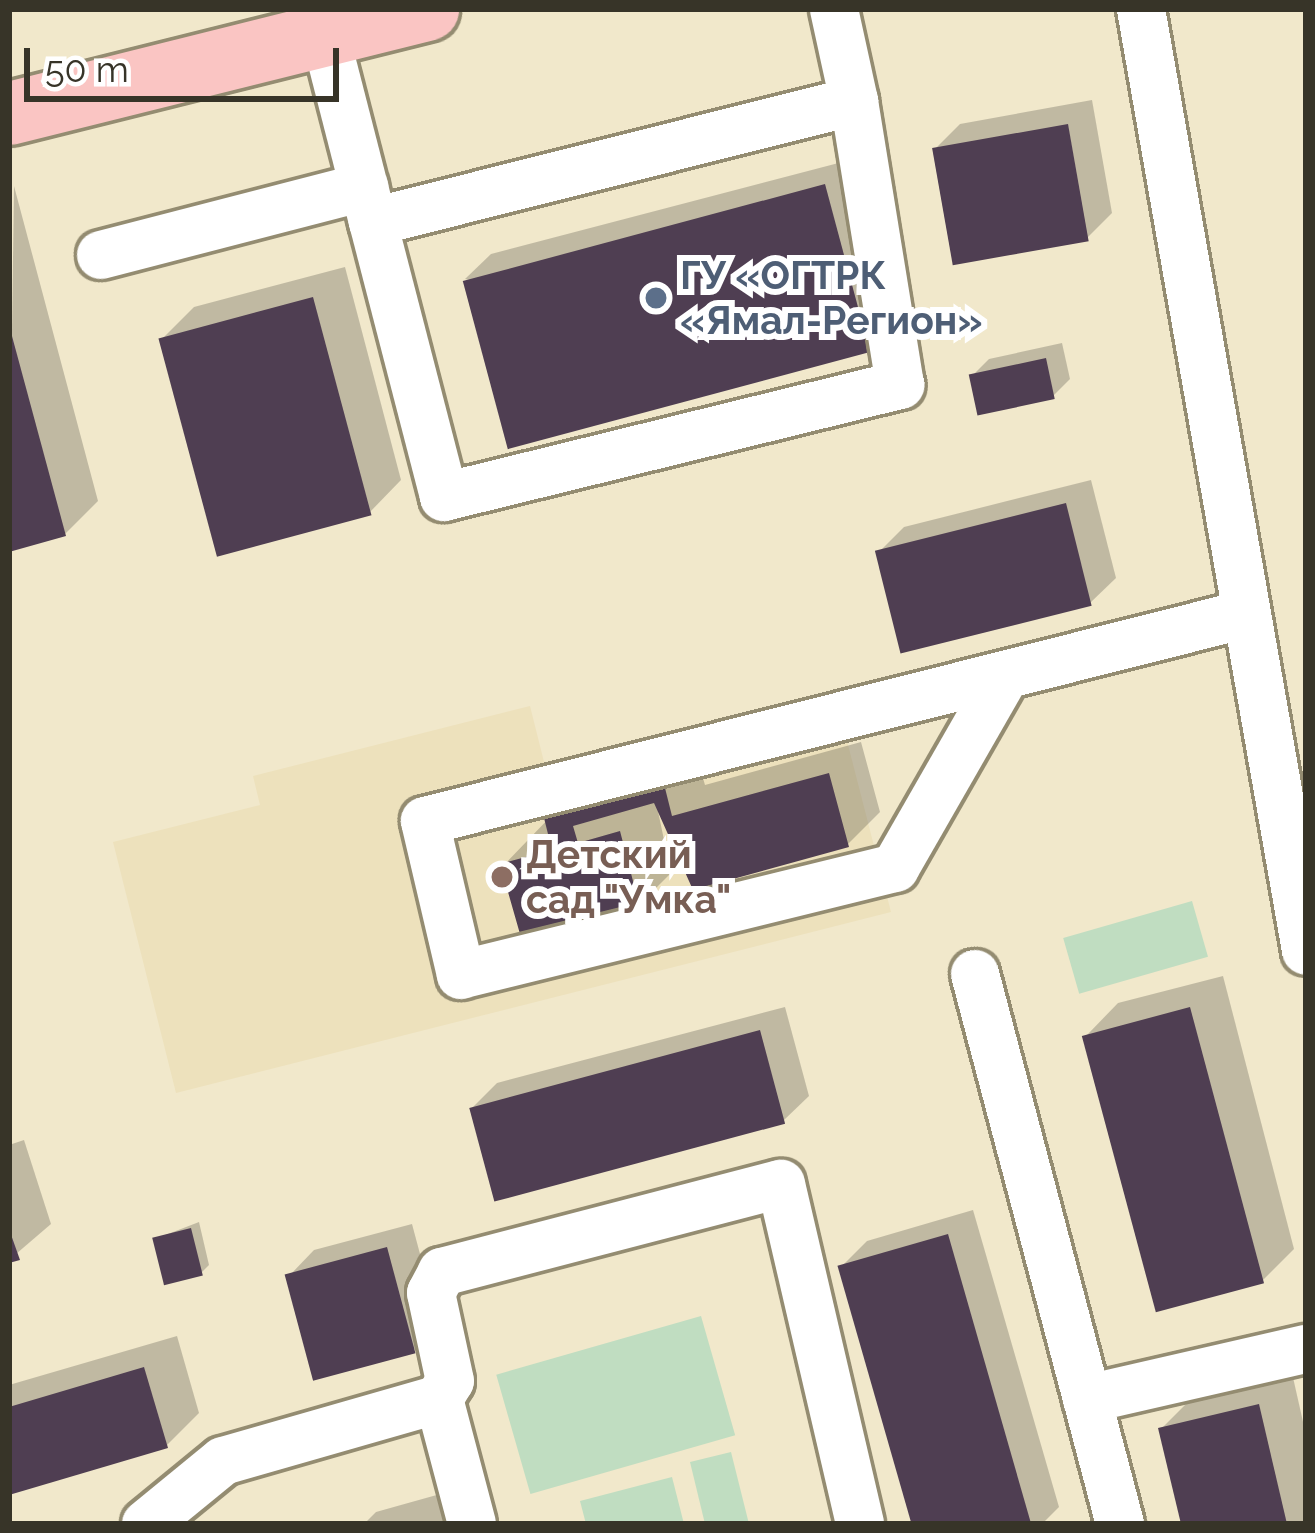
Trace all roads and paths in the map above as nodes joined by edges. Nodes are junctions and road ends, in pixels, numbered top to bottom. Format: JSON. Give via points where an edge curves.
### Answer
{"nodes":[{"id":1,"x":427,"y":9,"type":"edge"},
{"id":2,"x":834,"y":9,"type":"edge"},
{"id":3,"x":1141,"y":9,"type":"edge"},
{"id":4,"x":291,"y":30,"type":"edge"},
{"id":5,"x":854,"y":101,"type":"junction"},
{"id":6,"x":9,"y":113,"type":"edge"},
{"id":7,"x":369,"y":204,"type":"junction"},
{"id":8,"x":101,"y":255,"type":"dead end"},
{"id":9,"x":1246,"y":614,"type":"junction"},
{"id":10,"x":1000,"y":683,"type":"junction"},
{"id":11,"x":1306,"y":951,"type":"edge"},
{"id":12,"x":975,"y":974,"type":"dead end"},
{"id":13,"x":1306,"y":1349,"type":"edge"},
{"id":14,"x":439,"y":1399,"type":"junction"},
{"id":15,"x":1087,"y":1399,"type":"junction"},
{"id":16,"x":146,"y":1524,"type":"edge"},
{"id":17,"x":472,"y":1524,"type":"edge"},
{"id":18,"x":860,"y":1524,"type":"edge"},
{"id":19,"x":1120,"y":1524,"type":"edge"}],
"edges":[{"from":1,"to":4,"type":"main road"},
{"from":2,"to":5,"type":"street"},
{"from":3,"to":9,"type":"street"},
{"from":4,"to":6,"type":"main road"},
{"from":4,"to":7,"type":"street"},
{"from":5,"to":7,"type":"street"},
{"from":5,"to":7,"type":"street","via":[[900,385],[445,497]]},
{"from":7,"to":8,"type":"street"},
{"from":9,"to":10,"type":"street"},
{"from":9,"to":11,"type":"street"},
{"from":10,"to":10,"type":"street","via":[[424,821],[461,975],[895,868]]},
{"from":12,"to":15,"type":"street"},
{"from":13,"to":15,"type":"street"},
{"from":14,"to":16,"type":"street","via":[[223,1461]]},
{"from":14,"to":17,"type":"street"},
{"from":14,"to":18,"type":"street","via":[[450,1381],[431,1293],[442,1271],[781,1184]]},
{"from":15,"to":19,"type":"street"}]}
